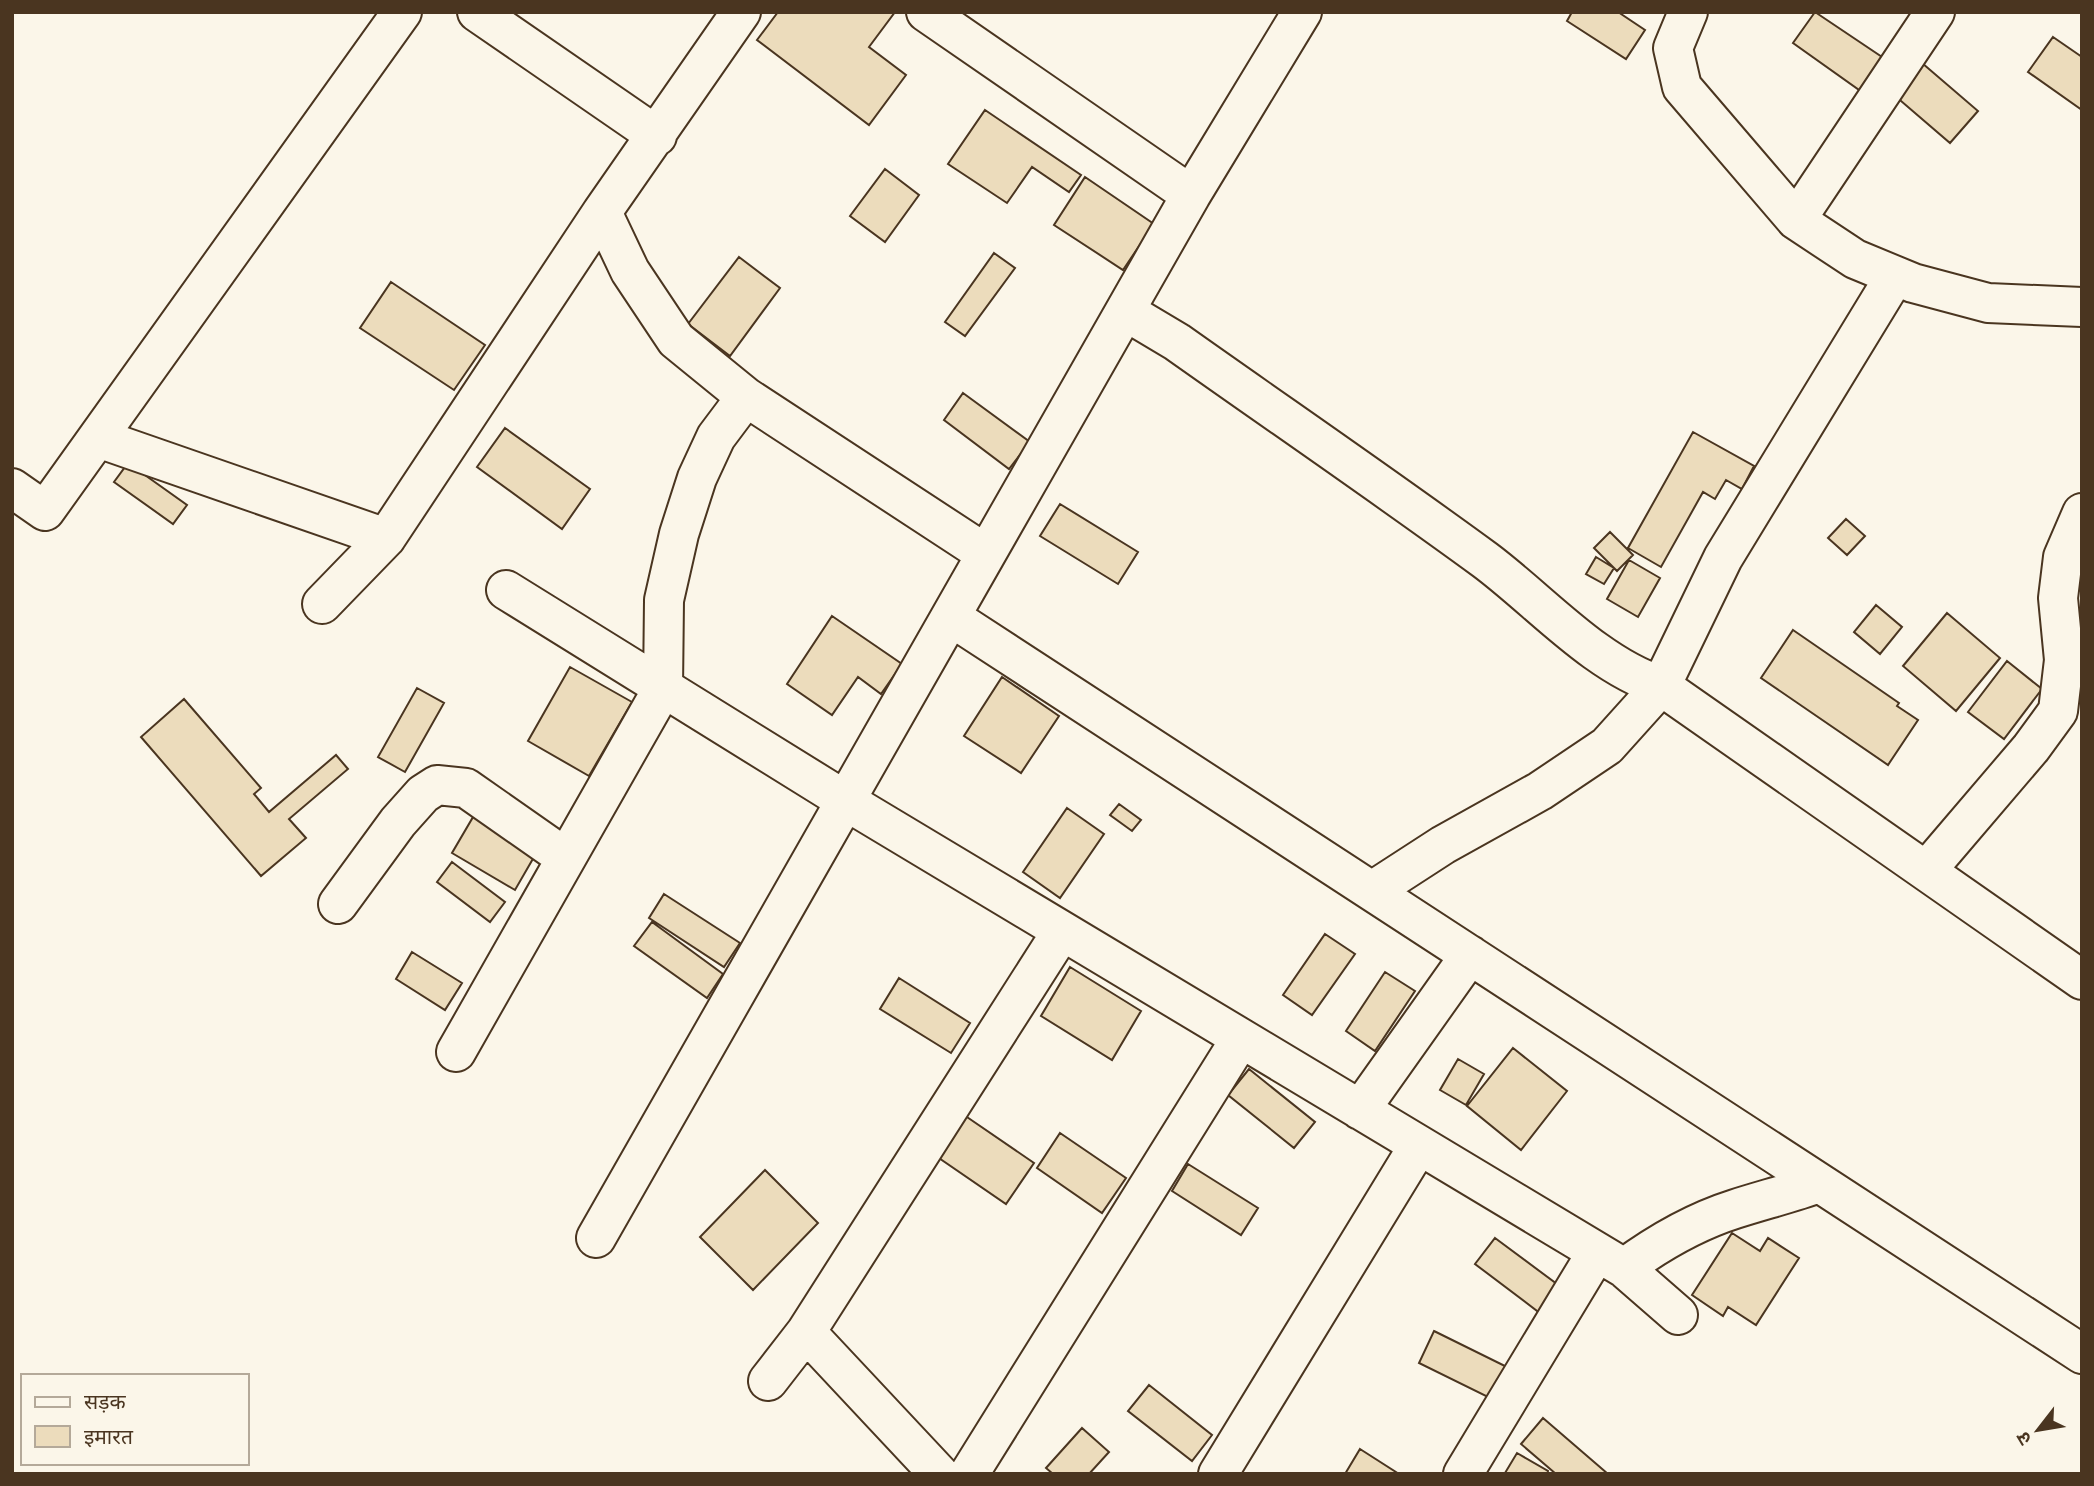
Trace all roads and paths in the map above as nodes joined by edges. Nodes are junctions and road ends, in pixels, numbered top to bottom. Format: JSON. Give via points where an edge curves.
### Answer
{"nodes":[{"id":1,"x":402,"y":12,"type":"edge"},
{"id":2,"x":477,"y":12,"type":"edge"},
{"id":3,"x":741,"y":12,"type":"edge"},
{"id":4,"x":926,"y":12,"type":"edge"},
{"id":5,"x":1302,"y":12,"type":"edge"},
{"id":6,"x":1935,"y":12,"type":"edge"},
{"id":7,"x":1685,"y":13,"type":"edge"},
{"id":8,"x":657,"y":136,"type":"junction"},
{"id":9,"x":1191,"y":195,"type":"junction"},
{"id":10,"x":602,"y":212,"type":"junction"},
{"id":11,"x":1796,"y":220,"type":"junction"},
{"id":12,"x":1895,"y":276,"type":"junction"},
{"id":13,"x":2082,"y":307,"type":"edge"},
{"id":14,"x":1125,"y":311,"type":"junction"},
{"id":15,"x":746,"y":397,"type":"junction"},
{"id":16,"x":98,"y":438,"type":"junction"},
{"id":17,"x":12,"y":488,"type":"edge"},
{"id":18,"x":2082,"y":513,"type":"edge"},
{"id":19,"x":386,"y":538,"type":"junction"},
{"id":20,"x":986,"y":554,"type":"junction"},
{"id":21,"x":506,"y":590,"type":"dead end"},
{"id":22,"x":322,"y":604,"type":"dead end"},
{"id":23,"x":951,"y":617,"type":"junction"},
{"id":24,"x":1661,"y":686,"type":"junction"},
{"id":25,"x":663,"y":688,"type":"junction"},
{"id":26,"x":846,"y":801,"type":"junction"},
{"id":27,"x":566,"y":858,"type":"junction"},
{"id":28,"x":1926,"y":871,"type":"junction"},
{"id":29,"x":1372,"y":891,"type":"junction"},
{"id":30,"x":338,"y":904,"type":"dead end"},
{"id":31,"x":1062,"y":931,"type":"junction"},
{"id":32,"x":1470,"y":955,"type":"junction"},
{"id":33,"x":2082,"y":980,"type":"edge"},
{"id":34,"x":1241,"y":1038,"type":"junction"},
{"id":35,"x":456,"y":1052,"type":"dead end"},
{"id":36,"x":1360,"y":1110,"type":"junction"},
{"id":37,"x":1419,"y":1145,"type":"junction"},
{"id":38,"x":1819,"y":1183,"type":"junction"},
{"id":39,"x":596,"y":1238,"type":"dead end"},
{"id":40,"x":1610,"y":1260,"type":"junction"},
{"id":41,"x":1678,"y":1315,"type":"dead end"},
{"id":42,"x":806,"y":1332,"type":"junction"},
{"id":43,"x":2082,"y":1354,"type":"edge"},
{"id":44,"x":768,"y":1381,"type":"dead end"},
{"id":45,"x":939,"y":1474,"type":"edge"},
{"id":46,"x":969,"y":1474,"type":"edge"},
{"id":47,"x":1218,"y":1474,"type":"edge"},
{"id":48,"x":1463,"y":1474,"type":"edge"}],
"edges":[{"from":1,"to":16,"type":"street"},
{"from":2,"to":8,"type":"street"},
{"from":3,"to":8,"type":"street"},
{"from":4,"to":9,"type":"street"},
{"from":5,"to":9,"type":"street"},
{"from":6,"to":11,"type":"street"},
{"from":7,"to":11,"type":"street","via":[[1673,48],[1682,87]]},
{"from":8,"to":10,"type":"street"},
{"from":9,"to":14,"type":"street"},
{"from":10,"to":15,"type":"street","via":[[630,271],[676,341]]},
{"from":10,"to":19,"type":"street"},
{"from":11,"to":12,"type":"street","via":[[1854,259]]},
{"from":12,"to":13,"type":"street","via":[[1988,303]]},
{"from":12,"to":24,"type":"street","via":[[1723,558]]},
{"from":14,"to":20,"type":"street"},
{"from":14,"to":24,"type":"street","via":[[1177,342],[1488,562],[1557,623],[1644,680]]},
{"from":15,"to":20,"type":"street"},
{"from":15,"to":25,"type":"street","via":[[716,437],[679,534],[664,600]]},
{"from":16,"to":17,"type":"street","via":[[45,511]]},
{"from":16,"to":19,"type":"street"},
{"from":18,"to":28,"type":"street","via":[[2063,557],[2058,598],[2064,660],[2059,711]]},
{"from":19,"to":22,"type":"street"},
{"from":20,"to":23,"type":"street"},
{"from":21,"to":25,"type":"street"},
{"from":23,"to":26,"type":"street"},
{"from":23,"to":29,"type":"street"},
{"from":24,"to":28,"type":"street"},
{"from":24,"to":29,"type":"street","via":[[1607,746]]},
{"from":25,"to":26,"type":"street"},
{"from":25,"to":27,"type":"street"},
{"from":26,"to":31,"type":"street"},
{"from":26,"to":39,"type":"street"},
{"from":27,"to":30,"type":"street","via":[[466,788],[437,785],[398,822]]},
{"from":27,"to":35,"type":"street"},
{"from":28,"to":33,"type":"street"},
{"from":29,"to":32,"type":"street"},
{"from":31,"to":34,"type":"street"},
{"from":31,"to":42,"type":"street"},
{"from":32,"to":36,"type":"street"},
{"from":32,"to":38,"type":"street"},
{"from":34,"to":36,"type":"street"},
{"from":34,"to":46,"type":"street"},
{"from":36,"to":37,"type":"street"},
{"from":37,"to":40,"type":"street"},
{"from":37,"to":47,"type":"street"},
{"from":38,"to":40,"type":"street","via":[[1735,1209]]},
{"from":38,"to":43,"type":"street"},
{"from":40,"to":41,"type":"street"},
{"from":40,"to":48,"type":"street"},
{"from":42,"to":44,"type":"street"},
{"from":42,"to":45,"type":"street"}]}
